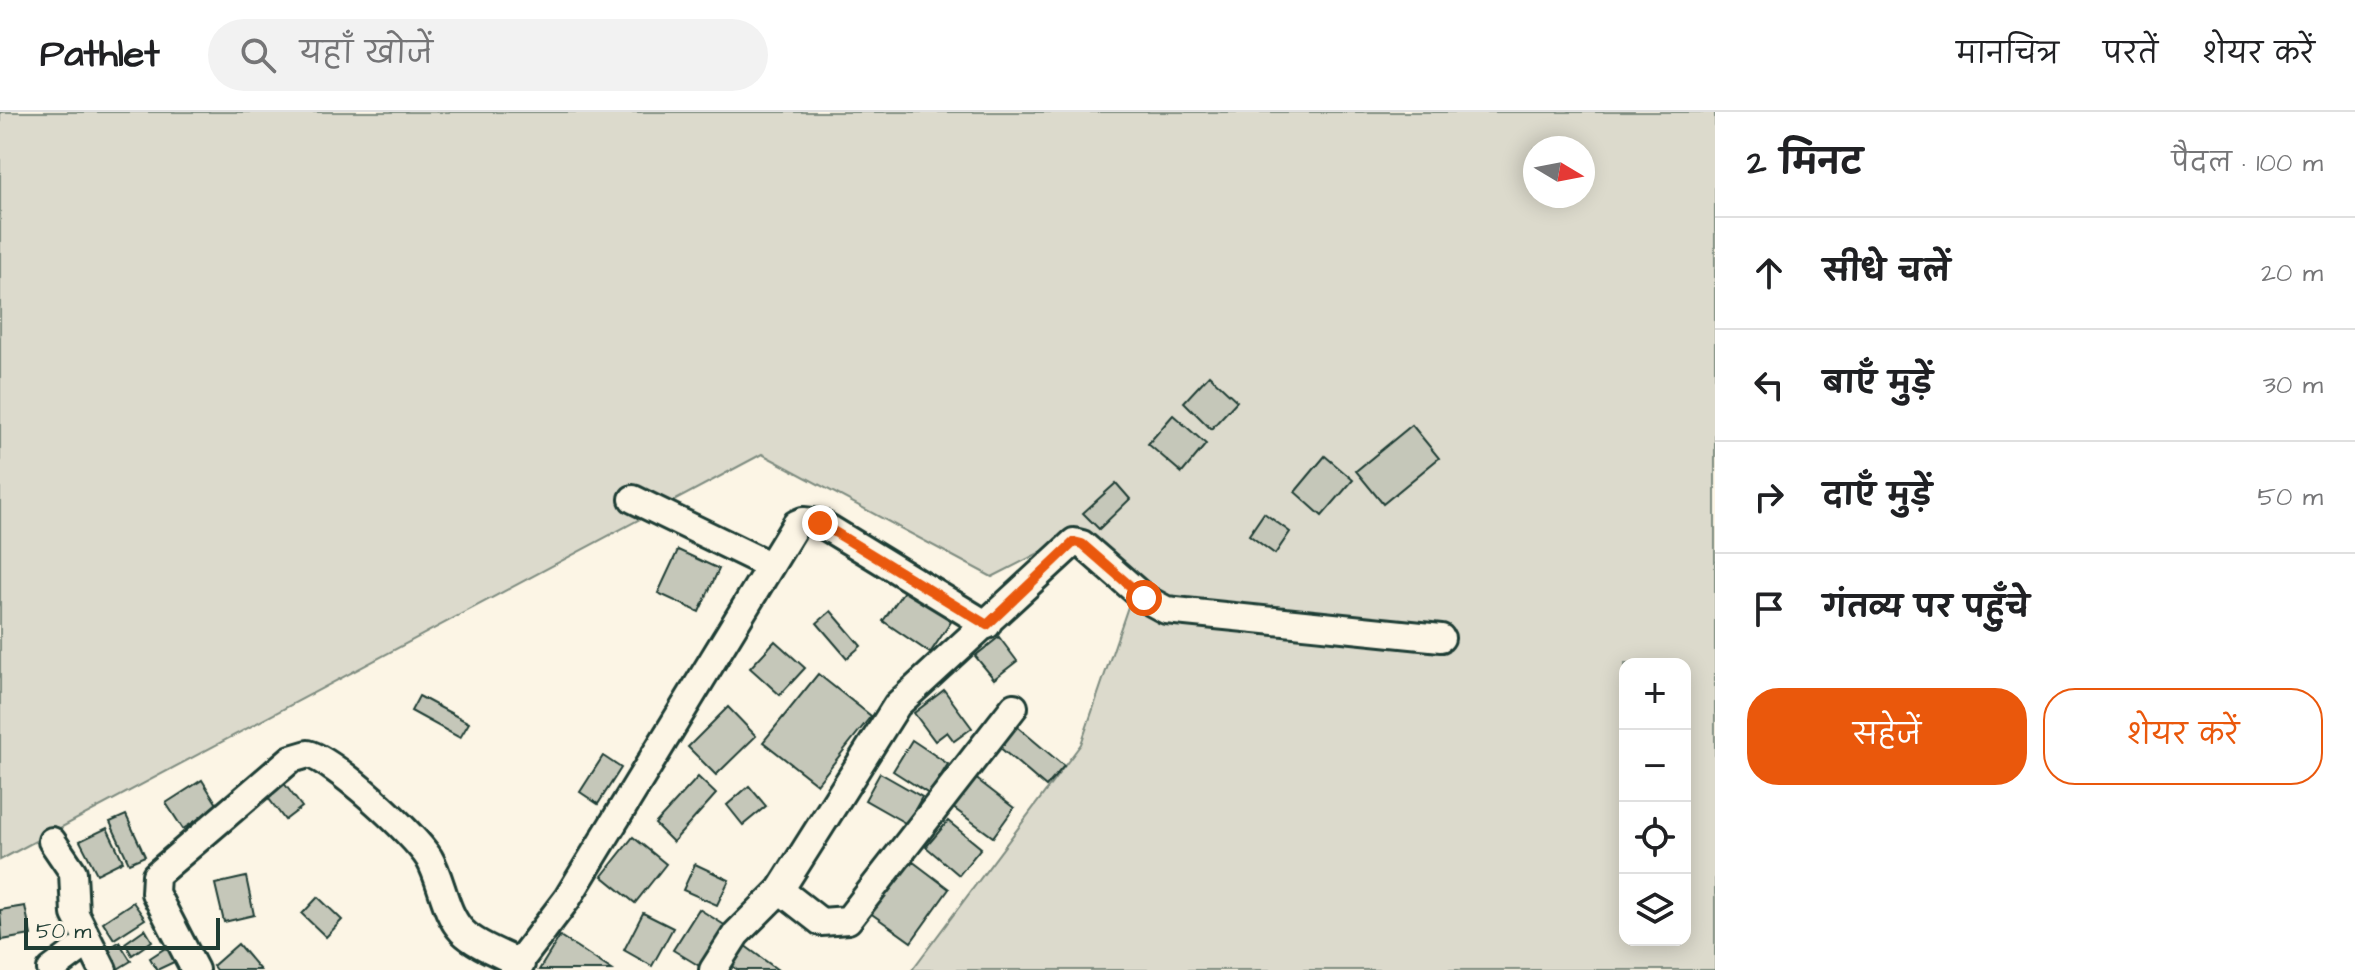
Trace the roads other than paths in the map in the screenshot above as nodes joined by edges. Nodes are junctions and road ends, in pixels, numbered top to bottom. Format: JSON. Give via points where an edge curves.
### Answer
{"nodes":[{"id":1,"x":633,"y":499,"type":"dead end"},
{"id":2,"x":769,"y":565,"type":"junction"},
{"id":3,"x":987,"y":625,"type":"junction"},
{"id":4,"x":1441,"y":638,"type":"dead end"},
{"id":5,"x":1014,"y":707,"type":"dead end"},
{"id":6,"x":52,"y":841,"type":"dead end"},
{"id":7,"x":780,"y":890,"type":"junction"},
{"id":8,"x":87,"y":943,"type":"junction"},
{"id":9,"x":517,"y":967,"type":"edge"},
{"id":10,"x":51,"y":970,"type":"edge"},
{"id":11,"x":103,"y":970,"type":"edge"},
{"id":12,"x":195,"y":970,"type":"edge"},
{"id":13,"x":713,"y":970,"type":"edge"}],
"edges":[{"from":1,"to":2,"type":"street"},
{"from":2,"to":3,"type":"street","via":[[796,524],[820,523]]},
{"from":2,"to":9,"type":"street","via":[[567,899]]},
{"from":3,"to":4,"type":"street","via":[[1078,542],[1166,610]]},
{"from":3,"to":7,"type":"street","via":[[897,705]]},
{"from":5,"to":7,"type":"street","via":[[848,920],[821,922]]},
{"from":6,"to":8,"type":"street","via":[[73,872],[75,914]]},
{"from":7,"to":13,"type":"street","via":[[736,934]]},
{"from":8,"to":10,"type":"street"},
{"from":8,"to":11,"type":"street"},
{"from":9,"to":12,"type":"street","via":[[460,929],[418,842],[331,766],[308,754],[291,759],[156,875],[155,893]]}]}
